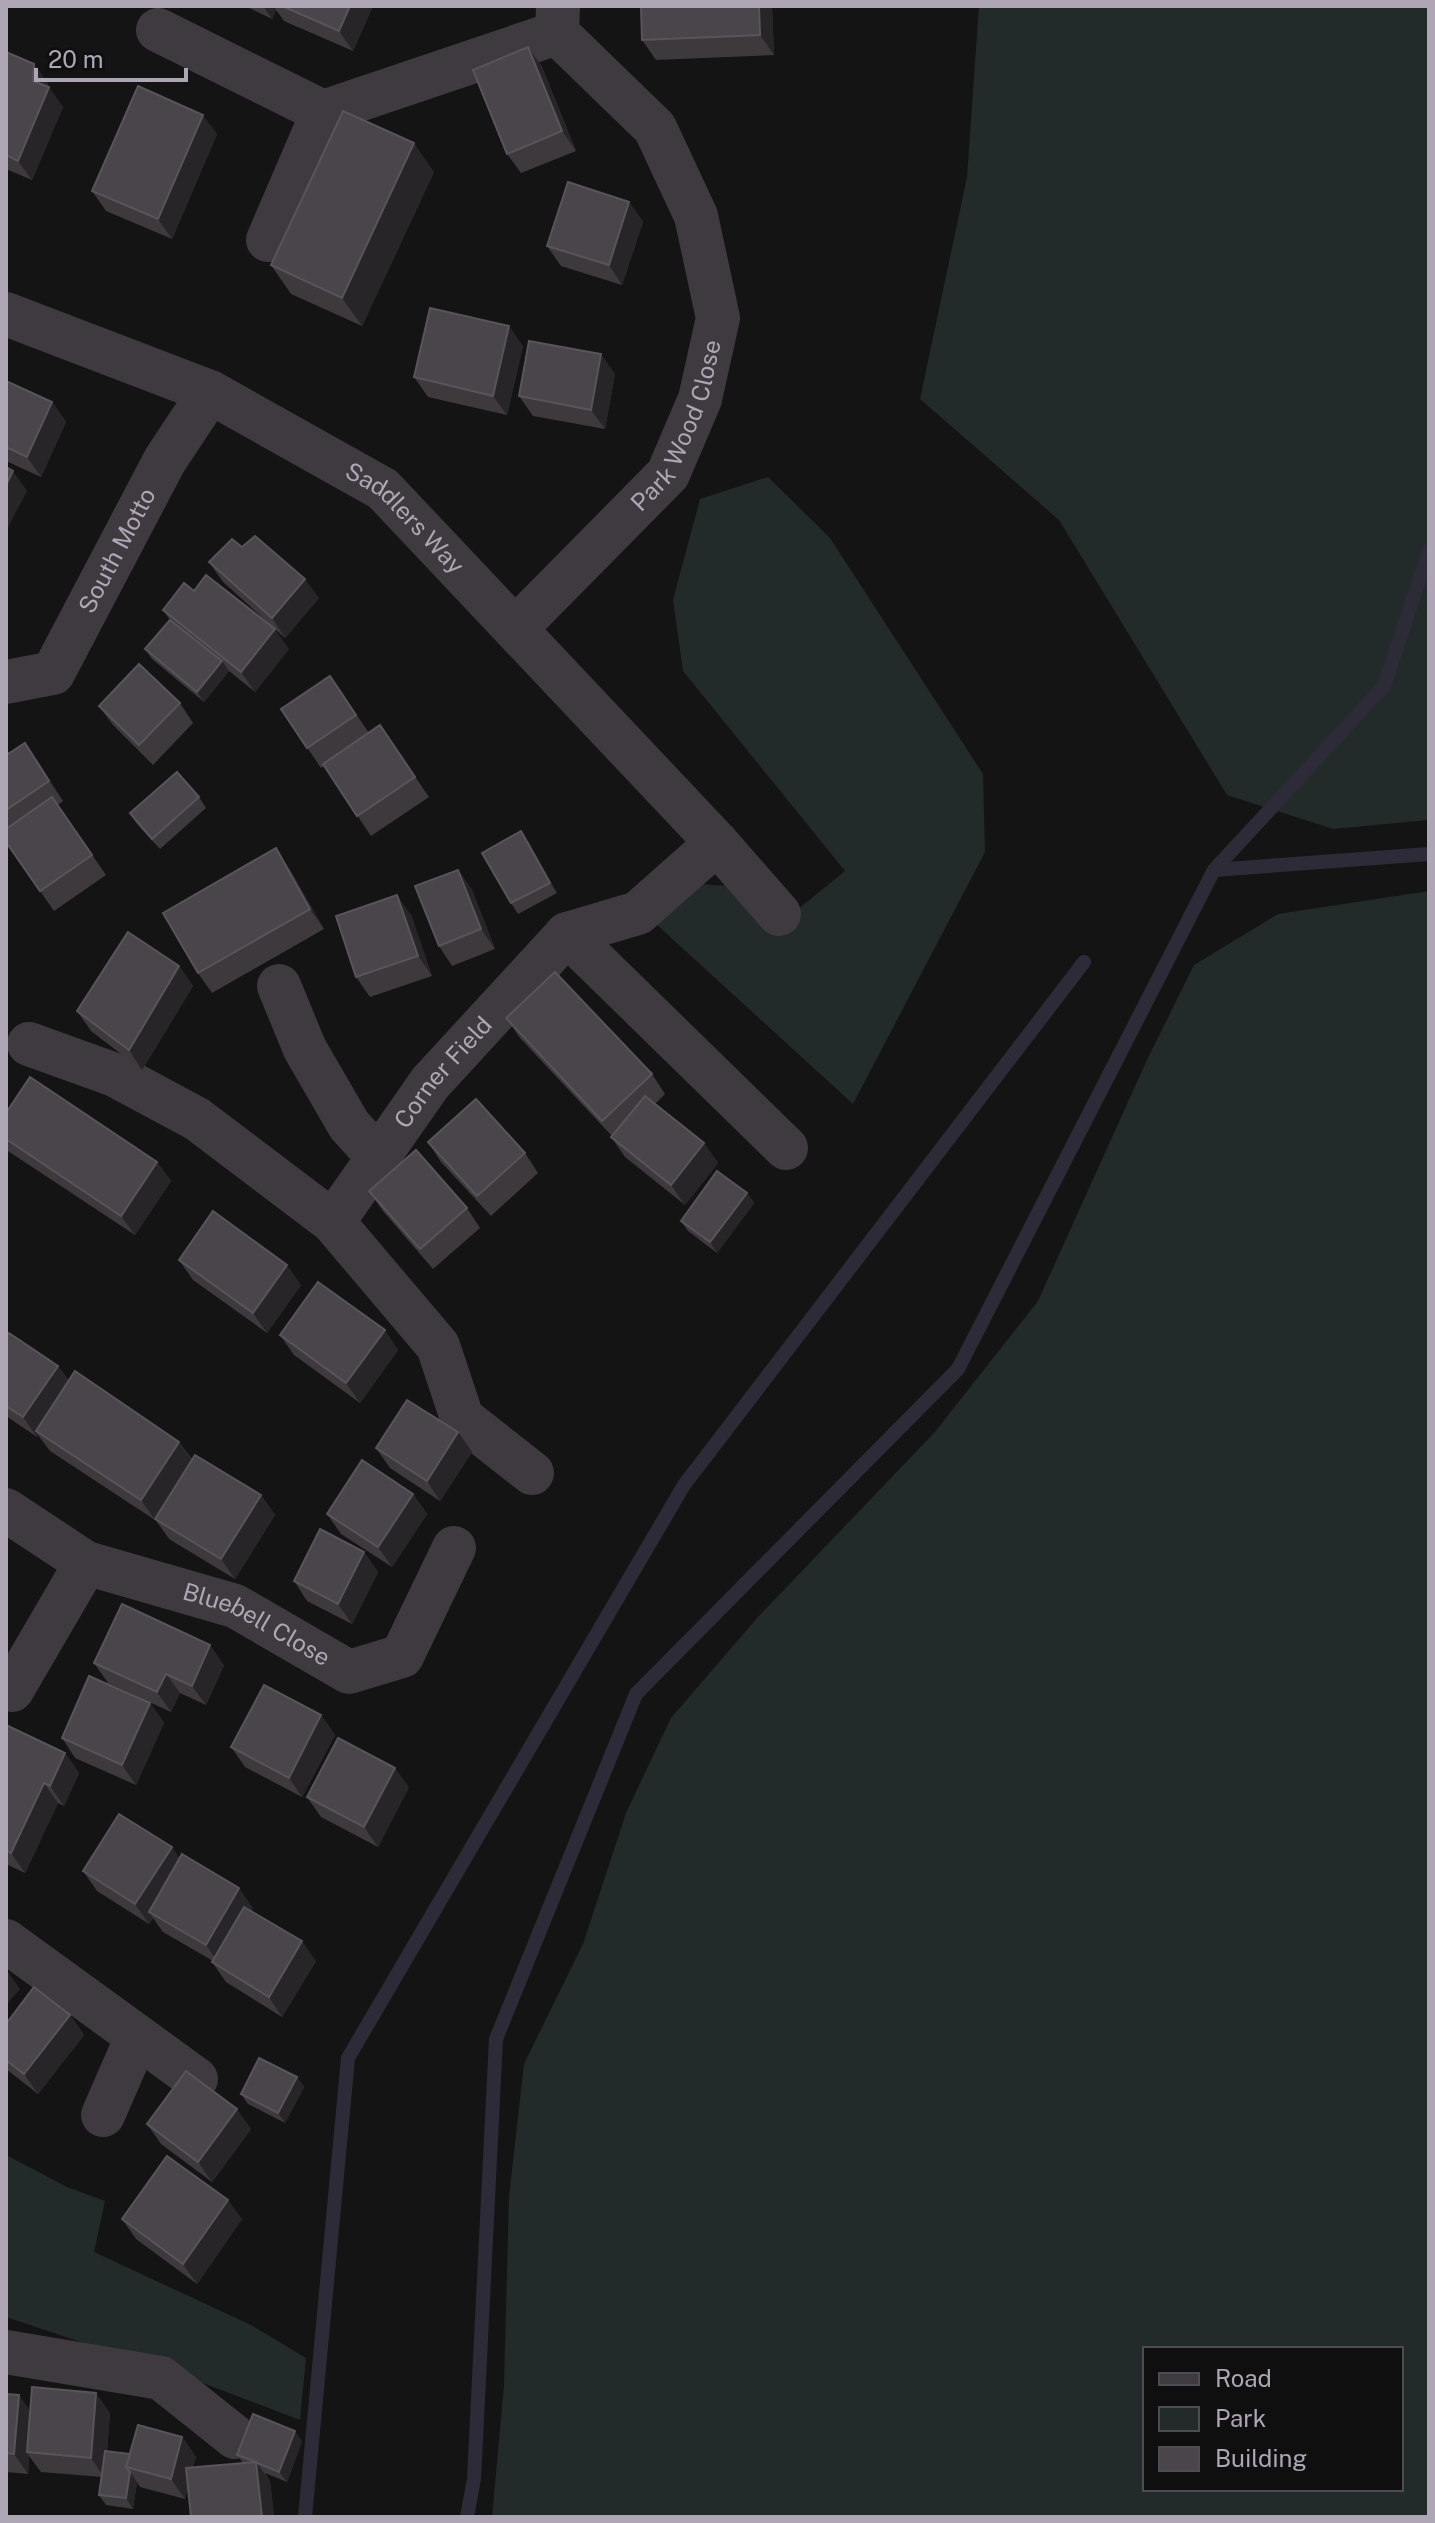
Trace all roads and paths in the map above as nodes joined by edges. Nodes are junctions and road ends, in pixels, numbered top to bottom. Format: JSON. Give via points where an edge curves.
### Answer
{"nodes":[{"id":1,"x":558,"y":20,"type":"edge"},
{"id":2,"x":158,"y":30,"type":"dead end"},
{"id":3,"x":323,"y":112,"type":"junction"},
{"id":4,"x":268,"y":240,"type":"dead end"},
{"id":5,"x":6,"y":314,"type":"edge"},
{"id":6,"x":210,"y":392,"type":"junction"},
{"id":7,"x":516,"y":628,"type":"junction"},
{"id":8,"x":6,"y":682,"type":"edge"},
{"id":9,"x":717,"y":843,"type":"junction"},
{"id":10,"x":779,"y":914,"type":"dead end"},
{"id":11,"x":567,"y":934,"type":"junction"},
{"id":12,"x":279,"y":986,"type":"dead end"},
{"id":13,"x":29,"y":1044,"type":"dead end"},
{"id":14,"x":786,"y":1148,"type":"dead end"},
{"id":15,"x":378,"y":1157,"type":"junction"},
{"id":16,"x":333,"y":1222,"type":"junction"},
{"id":17,"x":532,"y":1473,"type":"dead end"},
{"id":18,"x":6,"y":1510,"type":"edge"},
{"id":19,"x":454,"y":1548,"type":"dead end"},
{"id":20,"x":86,"y":1563,"type":"junction"},
{"id":21,"x":12,"y":1690,"type":"dead end"},
{"id":22,"x":6,"y":1941,"type":"edge"},
{"id":23,"x":137,"y":2037,"type":"junction"},
{"id":24,"x":196,"y":2079,"type":"edge"},
{"id":25,"x":103,"y":2115,"type":"dead end"},
{"id":26,"x":6,"y":2352,"type":"edge"},
{"id":27,"x":235,"y":2437,"type":"dead end"}],
"edges":[{"from":1,"to":3,"type":"street","name":"Park Wood Close"},
{"from":1,"to":7,"type":"street","name":"Park Wood Close","via":[[655,128],[696,216],[718,318],[700,399],[668,474]]},
{"from":2,"to":3,"type":"street"},
{"from":3,"to":4,"type":"street"},
{"from":5,"to":6,"type":"street","name":"Saddlers Way"},
{"from":6,"to":7,"type":"street","name":"Saddlers Way","via":[[383,489]]},
{"from":6,"to":8,"type":"street","name":"South Motto","via":[[165,460],[53,673]]},
{"from":7,"to":9,"type":"street","name":"Saddlers Way"},
{"from":9,"to":10,"type":"street","name":"Saddlers Way"},
{"from":9,"to":11,"type":"street","via":[[638,913]]},
{"from":11,"to":14,"type":"street"},
{"from":11,"to":15,"type":"street","name":"Corner Field","via":[[430,1083]]},
{"from":12,"to":15,"type":"street","via":[[305,1049],[349,1125]]},
{"from":13,"to":16,"type":"street","via":[[115,1075],[197,1119]]},
{"from":15,"to":16,"type":"street","name":"Corner Field"},
{"from":16,"to":17,"type":"street","via":[[438,1346],[462,1418]]},
{"from":18,"to":20,"type":"street","name":"Bluebell Close"},
{"from":19,"to":20,"type":"street","name":"Bluebell Close","via":[[402,1656],[349,1672],[235,1606]]},
{"from":20,"to":21,"type":"street"},
{"from":22,"to":23,"type":"street"},
{"from":23,"to":24,"type":"street"},
{"from":23,"to":25,"type":"street"},
{"from":26,"to":27,"type":"street","via":[[161,2378]]}]}
